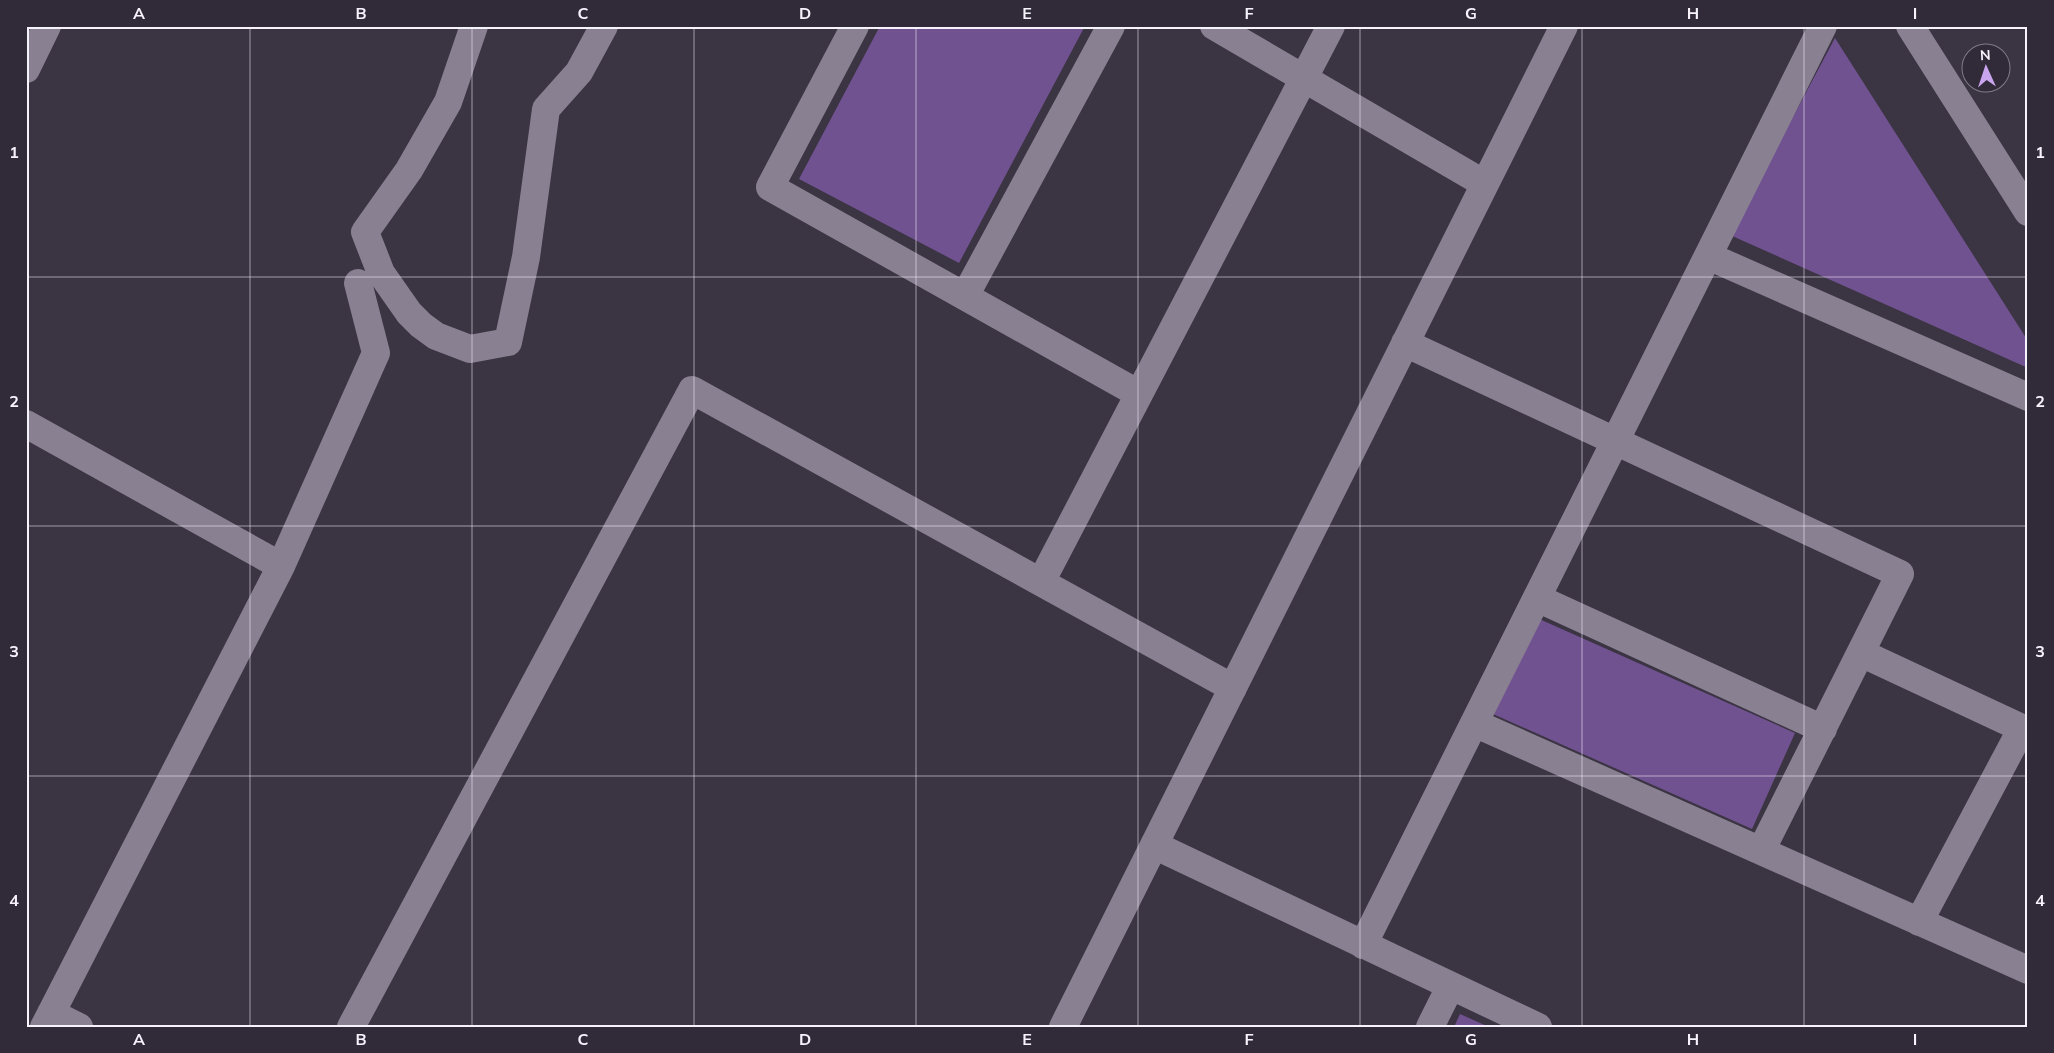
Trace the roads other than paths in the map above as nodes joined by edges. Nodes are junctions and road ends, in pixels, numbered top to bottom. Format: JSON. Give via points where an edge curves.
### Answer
{"nodes":[{"id":1,"x":47,"y":26,"type":"edge"},
{"id":2,"x":474,"y":26,"type":"edge"},
{"id":3,"x":604,"y":26,"type":"edge"},
{"id":4,"x":855,"y":26,"type":"edge"},
{"id":5,"x":1111,"y":26,"type":"edge"},
{"id":6,"x":1214,"y":26,"type":"edge"},
{"id":7,"x":1331,"y":26,"type":"edge"},
{"id":8,"x":1564,"y":26,"type":"edge"},
{"id":9,"x":1823,"y":26,"type":"edge"},
{"id":10,"x":1910,"y":26,"type":"edge"},
{"id":11,"x":26,"y":70,"type":"edge"},
{"id":12,"x":1304,"y":78,"type":"junction"},
{"id":13,"x":1485,"y":184,"type":"junction"},
{"id":14,"x":2028,"y":212,"type":"edge"},
{"id":15,"x":1708,"y":256,"type":"junction"},
{"id":16,"x":358,"y":283,"type":"dead end"},
{"id":17,"x":964,"y":296,"type":"junction"},
{"id":18,"x":404,"y":306,"type":"junction"},
{"id":19,"x":368,"y":323,"type":"junction"},
{"id":20,"x":1405,"y":343,"type":"junction"},
{"id":21,"x":1139,"y":394,"type":"junction"},
{"id":22,"x":2028,"y":398,"type":"edge"},
{"id":23,"x":26,"y":424,"type":"edge"},
{"id":24,"x":1616,"y":441,"type":"junction"},
{"id":25,"x":281,"y":566,"type":"junction"},
{"id":26,"x":1041,"y":582,"type":"junction"},
{"id":27,"x":1537,"y":598,"type":"junction"},
{"id":28,"x":1861,"y":653,"type":"junction"},
{"id":29,"x":1233,"y":688,"type":"junction"},
{"id":30,"x":1474,"y":723,"type":"junction"},
{"id":31,"x":1823,"y":729,"type":"junction"},
{"id":32,"x":2025,"y":730,"type":"edge"},
{"id":33,"x":1154,"y":845,"type":"junction"},
{"id":34,"x":1761,"y":851,"type":"junction"},
{"id":35,"x":1919,"y":922,"type":"junction"},
{"id":36,"x":1363,"y":944,"type":"junction"},
{"id":37,"x":2028,"y":970,"type":"edge"},
{"id":38,"x":1450,"y":986,"type":"junction"},
{"id":39,"x":48,"y":1020,"type":"edge"},
{"id":40,"x":79,"y":1027,"type":"edge"},
{"id":41,"x":351,"y":1027,"type":"edge"},
{"id":42,"x":1063,"y":1027,"type":"edge"},
{"id":43,"x":1430,"y":1027,"type":"edge"},
{"id":44,"x":1538,"y":1027,"type":"edge"}],
"edges":[{"from":1,"to":11,"type":"street"},
{"from":2,"to":18,"type":"street","via":[[448,102],[409,170],[365,232],[381,273]]},
{"from":3,"to":18,"type":"street","via":[[579,72],[546,109],[526,257],[508,342],[470,349],[436,336]]},
{"from":4,"to":17,"type":"street","via":[[770,188]]},
{"from":5,"to":17,"type":"street"},
{"from":6,"to":12,"type":"street"},
{"from":7,"to":12,"type":"street"},
{"from":8,"to":13,"type":"street"},
{"from":9,"to":15,"type":"street"},
{"from":10,"to":14,"type":"street"},
{"from":12,"to":13,"type":"street"},
{"from":12,"to":21,"type":"street"},
{"from":13,"to":20,"type":"street"},
{"from":15,"to":22,"type":"street"},
{"from":15,"to":24,"type":"street"},
{"from":16,"to":19,"type":"street"},
{"from":17,"to":21,"type":"street"},
{"from":18,"to":19,"type":"street"},
{"from":19,"to":25,"type":"street","via":[[376,353]]},
{"from":20,"to":24,"type":"street"},
{"from":20,"to":29,"type":"street"},
{"from":21,"to":26,"type":"street"},
{"from":23,"to":25,"type":"street"},
{"from":24,"to":27,"type":"street"},
{"from":24,"to":28,"type":"street","via":[[1900,574]]},
{"from":25,"to":39,"type":"street"},
{"from":26,"to":29,"type":"street"},
{"from":26,"to":41,"type":"street","via":[[692,390]]},
{"from":27,"to":30,"type":"street"},
{"from":27,"to":31,"type":"street"},
{"from":28,"to":31,"type":"street"},
{"from":28,"to":32,"type":"street"},
{"from":29,"to":33,"type":"street"},
{"from":30,"to":34,"type":"street"},
{"from":30,"to":36,"type":"street"},
{"from":31,"to":34,"type":"street"},
{"from":32,"to":35,"type":"street"},
{"from":33,"to":36,"type":"street"},
{"from":33,"to":42,"type":"street"},
{"from":34,"to":35,"type":"street"},
{"from":35,"to":37,"type":"street"},
{"from":36,"to":38,"type":"street"},
{"from":38,"to":43,"type":"street"},
{"from":38,"to":44,"type":"street"},
{"from":39,"to":40,"type":"street"}]}
